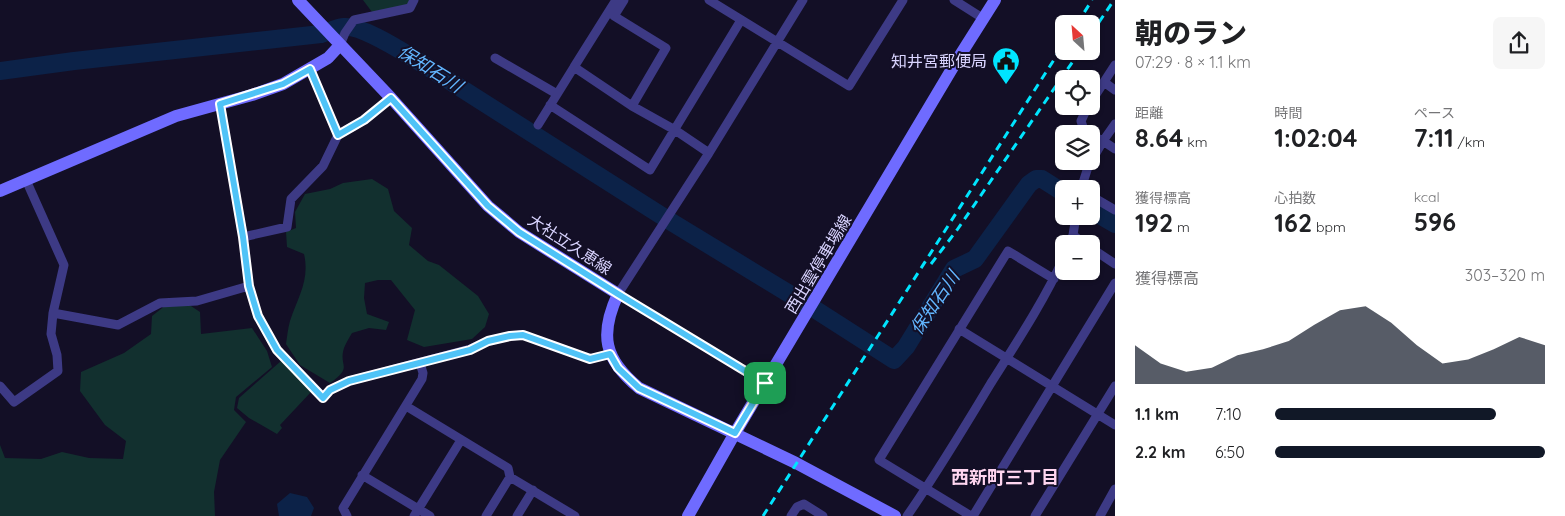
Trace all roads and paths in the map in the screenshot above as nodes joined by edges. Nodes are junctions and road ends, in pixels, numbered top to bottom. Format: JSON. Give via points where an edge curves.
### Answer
{"nodes":[{"id":1,"x":298,"y":0,"type":"edge"},
{"id":2,"x":414,"y":0,"type":"edge"},
{"id":3,"x":616,"y":0,"type":"edge"},
{"id":4,"x":624,"y":0,"type":"edge"},
{"id":5,"x":709,"y":0,"type":"edge"},
{"id":6,"x":803,"y":0,"type":"edge"},
{"id":7,"x":903,"y":0,"type":"edge"},
{"id":8,"x":954,"y":0,"type":"edge"},
{"id":9,"x":995,"y":0,"type":"edge"},
{"id":10,"x":741,"y":20,"type":"junction"},
{"id":11,"x":981,"y":24,"type":"junction"},
{"id":12,"x":339,"y":38,"type":"junction"},
{"id":13,"x":777,"y":42,"type":"junction"},
{"id":14,"x":494,"y":58,"type":"dead end"},
{"id":15,"x":1115,"y":65,"type":"edge"},
{"id":16,"x":574,"y":67,"type":"junction"},
{"id":17,"x":310,"y":69,"type":"junction"},
{"id":18,"x":1104,"y":82,"type":"junction"},
{"id":19,"x":1100,"y":88,"type":"edge"},
{"id":20,"x":1115,"y":90,"type":"edge"},
{"id":21,"x":557,"y":94,"type":"junction"},
{"id":22,"x":391,"y":98,"type":"junction"},
{"id":23,"x":220,"y":104,"type":"junction"},
{"id":24,"x":550,"y":105,"type":"junction"},
{"id":25,"x":632,"y":106,"type":"junction"},
{"id":26,"x":1115,"y":124,"type":"edge"},
{"id":27,"x":538,"y":125,"type":"dead end"},
{"id":28,"x":675,"y":130,"type":"junction"},
{"id":29,"x":338,"y":135,"type":"junction"},
{"id":30,"x":1100,"y":140,"type":"edge"},
{"id":31,"x":1103,"y":141,"type":"junction"},
{"id":32,"x":1115,"y":149,"type":"edge"},
{"id":33,"x":709,"y":153,"type":"junction"},
{"id":34,"x":26,"y":180,"type":"junction"},
{"id":35,"x":1084,"y":180,"type":"edge"},
{"id":36,"x":0,"y":191,"type":"edge"},
{"id":37,"x":1100,"y":201,"type":"edge"},
{"id":38,"x":1115,"y":210,"type":"edge"},
{"id":39,"x":243,"y":237,"type":"junction"},
{"id":40,"x":1100,"y":254,"type":"edge"},
{"id":41,"x":1115,"y":264,"type":"edge"},
{"id":42,"x":1054,"y":279,"type":"joint"},
{"id":43,"x":1115,"y":284,"type":"edge"},
{"id":44,"x":249,"y":286,"type":"junction"},
{"id":45,"x":618,"y":294,"type":"junction"},
{"id":46,"x":53,"y":313,"type":"junction"},
{"id":47,"x":959,"y":330,"type":"junction"},
{"id":48,"x":610,"y":354,"type":"junction"},
{"id":49,"x":1007,"y":358,"type":"junction"},
{"id":50,"x":420,"y":363,"type":"junction"},
{"id":51,"x":765,"y":383,"type":"junction"},
{"id":52,"x":0,"y":386,"type":"edge"},
{"id":53,"x":1115,"y":386,"type":"edge"},
{"id":54,"x":1052,"y":387,"type":"junction"},
{"id":55,"x":406,"y":406,"type":"junction"},
{"id":56,"x":1098,"y":415,"type":"junction"},
{"id":57,"x":1115,"y":425,"type":"edge"},
{"id":58,"x":735,"y":433,"type":"junction"},
{"id":59,"x":461,"y":440,"type":"junction"},
{"id":60,"x":362,"y":475,"type":"junction"},
{"id":61,"x":510,"y":477,"type":"junction"},
{"id":62,"x":926,"y":489,"type":"junction"},
{"id":63,"x":1115,"y":489,"type":"edge"},
{"id":64,"x":533,"y":490,"type":"junction"},
{"id":65,"x":416,"y":513,"type":"edge"},
{"id":66,"x":347,"y":516,"type":"edge"},
{"id":67,"x":430,"y":516,"type":"edge"},
{"id":68,"x":486,"y":516,"type":"edge"},
{"id":69,"x":517,"y":516,"type":"edge"},
{"id":70,"x":575,"y":516,"type":"edge"},
{"id":71,"x":688,"y":516,"type":"edge"},
{"id":72,"x":791,"y":516,"type":"edge"},
{"id":73,"x":823,"y":516,"type":"edge"},
{"id":74,"x":895,"y":516,"type":"edge"},
{"id":75,"x":907,"y":516,"type":"edge"},
{"id":76,"x":972,"y":516,"type":"edge"},
{"id":77,"x":1035,"y":516,"type":"edge"},
{"id":78,"x":1100,"y":516,"type":"edge"}],
"edges":[{"from":1,"to":12,"type":"main road","name":"大社立久恵線"},
{"from":2,"to":12,"type":"street","via":[[410,8],[354,20]]},
{"from":3,"to":16,"type":"street"},
{"from":4,"to":25,"type":"street","via":[[614,16],[666,48]]},
{"from":5,"to":10,"type":"street"},
{"from":6,"to":13,"type":"street"},
{"from":7,"to":13,"type":"street","via":[[849,86]]},
{"from":8,"to":11,"type":"street"},
{"from":9,"to":11,"type":"main road","name":"西出雲停車場線"},
{"from":10,"to":13,"type":"street"},
{"from":10,"to":28,"type":"street"},
{"from":11,"to":51,"type":"main road","name":"西出雲停車場線"},
{"from":12,"to":17,"type":"main road","via":[[328,58]]},
{"from":12,"to":22,"type":"main road","name":"大社立久恵線"},
{"from":13,"to":33,"type":"street"},
{"from":14,"to":21,"type":"street"},
{"from":15,"to":18,"type":"street"},
{"from":16,"to":21,"type":"street"},
{"from":16,"to":25,"type":"street"},
{"from":17,"to":23,"type":"main road","via":[[283,84]]},
{"from":17,"to":29,"type":"street"},
{"from":18,"to":19,"type":"street"},
{"from":18,"to":20,"type":"street"},
{"from":21,"to":24,"type":"street"},
{"from":22,"to":29,"type":"street","via":[[364,120]]},
{"from":22,"to":45,"type":"main road","name":"大社立久恵線","via":[[494,211],[519,232]]},
{"from":23,"to":34,"type":"main road","via":[[176,116]]},
{"from":23,"to":39,"type":"street"},
{"from":24,"to":27,"type":"street"},
{"from":24,"to":28,"type":"street","via":[[650,170]]},
{"from":25,"to":28,"type":"street"},
{"from":26,"to":31,"type":"street"},
{"from":28,"to":33,"type":"street"},
{"from":29,"to":39,"type":"street","via":[[323,166],[291,199],[287,227]]},
{"from":30,"to":31,"type":"street"},
{"from":31,"to":32,"type":"street"},
{"from":31,"to":35,"type":"street"},
{"from":33,"to":45,"type":"street"},
{"from":34,"to":36,"type":"main road"},
{"from":34,"to":46,"type":"street","via":[[64,265]]},
{"from":37,"to":38,"type":"street"},
{"from":39,"to":44,"type":"street"},
{"from":40,"to":41,"type":"street"},
{"from":42,"to":47,"type":"street","via":[[1008,251]]},
{"from":42,"to":49,"type":"street"},
{"from":43,"to":54,"type":"street"},
{"from":44,"to":46,"type":"street","via":[[197,301],[160,303],[118,325]]},
{"from":44,"to":50,"type":"street","via":[[258,316],[277,350],[323,398],[330,390],[349,381]]},
{"from":45,"to":48,"type":"main road","name":"大社立久恵線","via":[[607,327]]},
{"from":45,"to":51,"type":"street"},
{"from":46,"to":52,"type":"street","via":[[51,334],[58,371],[14,402]]},
{"from":47,"to":49,"type":"street"},
{"from":47,"to":62,"type":"street","via":[[879,460]]},
{"from":48,"to":50,"type":"street","via":[[590,359],[523,335],[488,341],[470,350]]},
{"from":48,"to":58,"type":"main road","name":"大社立久恵線","via":[[618,368],[639,388]]},
{"from":49,"to":54,"type":"street"},
{"from":49,"to":62,"type":"street"},
{"from":50,"to":55,"type":"street","via":[[422,379]]},
{"from":51,"to":58,"type":"main road","name":"西出雲停車場線"},
{"from":53,"to":56,"type":"street"},
{"from":54,"to":56,"type":"street"},
{"from":54,"to":76,"type":"street"},
{"from":55,"to":59,"type":"street"},
{"from":55,"to":60,"type":"street"},
{"from":56,"to":57,"type":"street"},
{"from":56,"to":77,"type":"street"},
{"from":58,"to":71,"type":"main road","name":"西出雲停車場線"},
{"from":58,"to":74,"type":"main road","name":"大社立久恵線"},
{"from":59,"to":61,"type":"street","via":[[508,468]]},
{"from":59,"to":65,"type":"street"},
{"from":60,"to":65,"type":"street"},
{"from":60,"to":66,"type":"street","via":[[343,508]]},
{"from":61,"to":64,"type":"street"},
{"from":61,"to":68,"type":"street"},
{"from":62,"to":75,"type":"street"},
{"from":62,"to":76,"type":"street"},
{"from":63,"to":78,"type":"street"},
{"from":64,"to":69,"type":"street"},
{"from":64,"to":70,"type":"street"},
{"from":65,"to":67,"type":"street"},
{"from":72,"to":73,"type":"street","via":[[797,506],[804,504]]}]}
